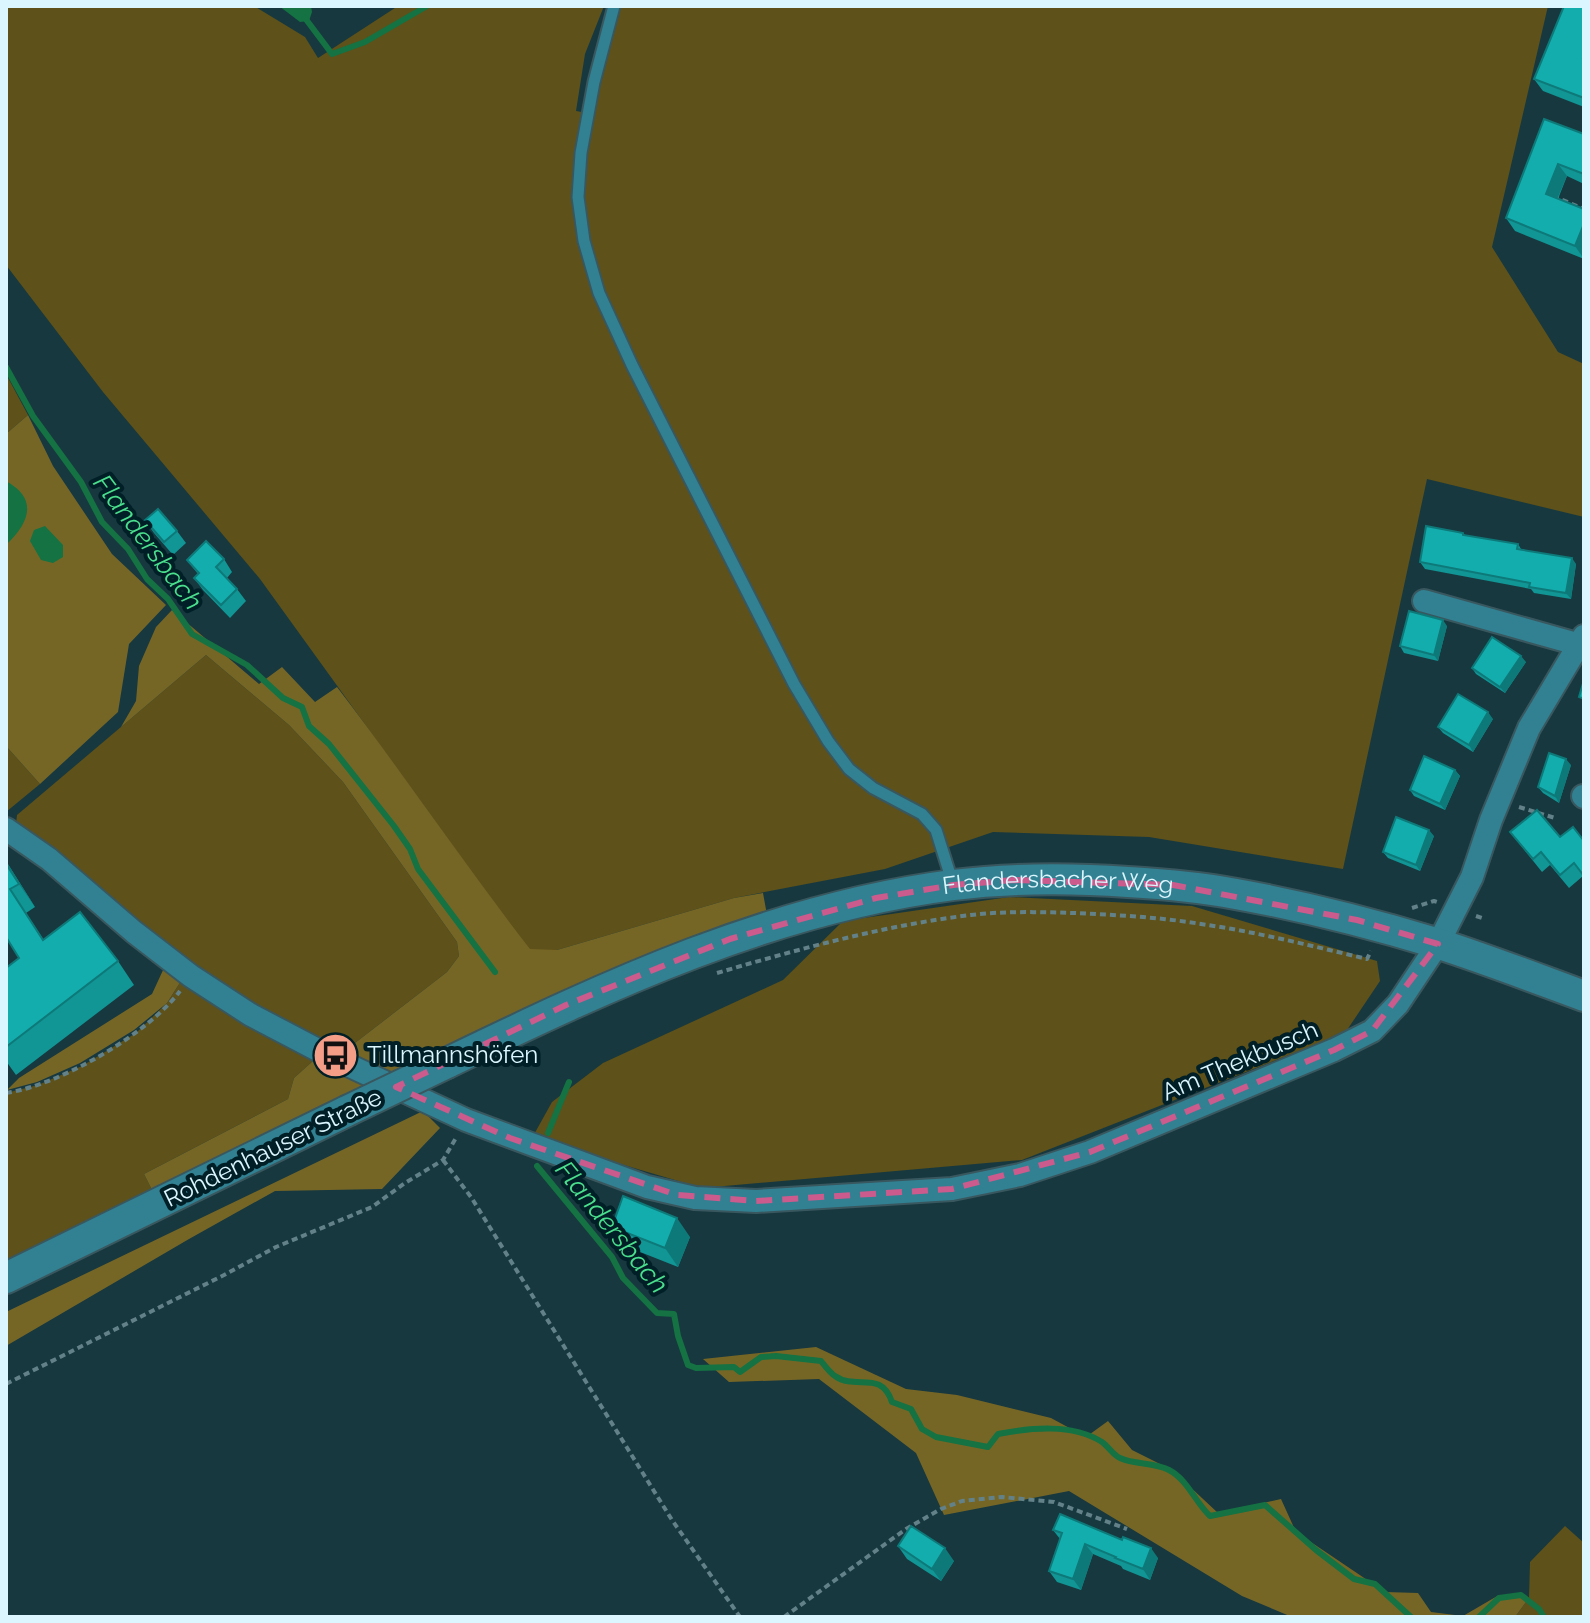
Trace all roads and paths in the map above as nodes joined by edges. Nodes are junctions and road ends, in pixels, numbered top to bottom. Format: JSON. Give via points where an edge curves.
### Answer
{"nodes":[{"id":1,"x":614,"y":6,"type":"edge"},
{"id":2,"x":1541,"y":191,"type":"edge"},
{"id":3,"x":1584,"y":209,"type":"edge"},
{"id":4,"x":1424,"y":601,"type":"dead end"},
{"id":5,"x":1582,"y":642,"type":"edge"},
{"id":6,"x":1523,"y":808,"type":"dead end"},
{"id":7,"x":1555,"y":818,"type":"dead end"},
{"id":8,"x":6,"y":829,"type":"edge"},
{"id":9,"x":953,"y":885,"type":"junction"},
{"id":10,"x":1456,"y":909,"type":"junction"},
{"id":11,"x":1380,"y":927,"type":"junction"},
{"id":12,"x":1438,"y":944,"type":"junction"},
{"id":13,"x":191,"y":976,"type":"junction"},
{"id":14,"x":705,"y":977,"type":"dead end"},
{"id":15,"x":1584,"y":996,"type":"edge"},
{"id":16,"x":539,"y":1018,"type":"joint"},
{"id":17,"x":6,"y":1093,"type":"edge"},
{"id":18,"x":466,"y":1120,"type":"junction"},
{"id":19,"x":443,"y":1160,"type":"junction"},
{"id":20,"x":6,"y":1278,"type":"edge"},
{"id":21,"x":6,"y":1384,"type":"edge"},
{"id":22,"x":1127,"y":1529,"type":"dead end"},
{"id":23,"x":740,"y":1617,"type":"edge"},
{"id":24,"x":784,"y":1617,"type":"edge"}],
"edges":[{"from":1,"to":9,"type":"lane","via":[[594,82],[578,197],[599,293],[794,684],[828,741],[849,769],[922,814],[936,830]]},
{"from":2,"to":3,"type":"path"},
{"from":4,"to":5,"type":"street","name":"Am Thekbusch"},
{"from":5,"to":10,"type":"street","name":"Am Thekbusch","via":[[1529,728]]},
{"from":6,"to":7,"type":"path"},
{"from":8,"to":13,"type":"street"},
{"from":9,"to":11,"type":"main road","name":"Flandersbacher Weg","via":[[1098,880],[1173,885]]},
{"from":9,"to":16,"type":"main road","name":"Flandersbacher Weg","via":[[876,898],[730,939]]},
{"from":10,"to":11,"type":"path","via":[[1434,901],[1415,909],[1389,905]]},
{"from":10,"to":12,"type":"street","name":"Am Thekbusch"},
{"from":11,"to":12,"type":"main road","name":"Flandersbacher Weg"},
{"from":11,"to":14,"type":"path","via":[[1367,959],[1201,924],[1123,915],[972,914],[881,931]]},
{"from":12,"to":15,"type":"main road","name":"Flandersbacher Weg"},
{"from":12,"to":18,"type":"street","name":"Am Thekbusch","via":[[1398,1004],[1372,1031],[1090,1152],[1020,1175],[952,1189],[756,1201],[695,1198],[647,1187]]},
{"from":13,"to":17,"type":"path","via":[[169,1005],[136,1033],[82,1066]]},
{"from":13,"to":18,"type":"street","via":[[335,1059]]},
{"from":16,"to":20,"type":"main road","name":"Rohdenhauser Straße","bridge":true},
{"from":18,"to":19,"type":"path"},
{"from":19,"to":21,"type":"path","via":[[372,1207],[276,1247]]},
{"from":19,"to":23,"type":"path","via":[[672,1520]]},
{"from":22,"to":24,"type":"path","via":[[1054,1502],[1002,1497],[962,1501],[906,1529]]}]}
